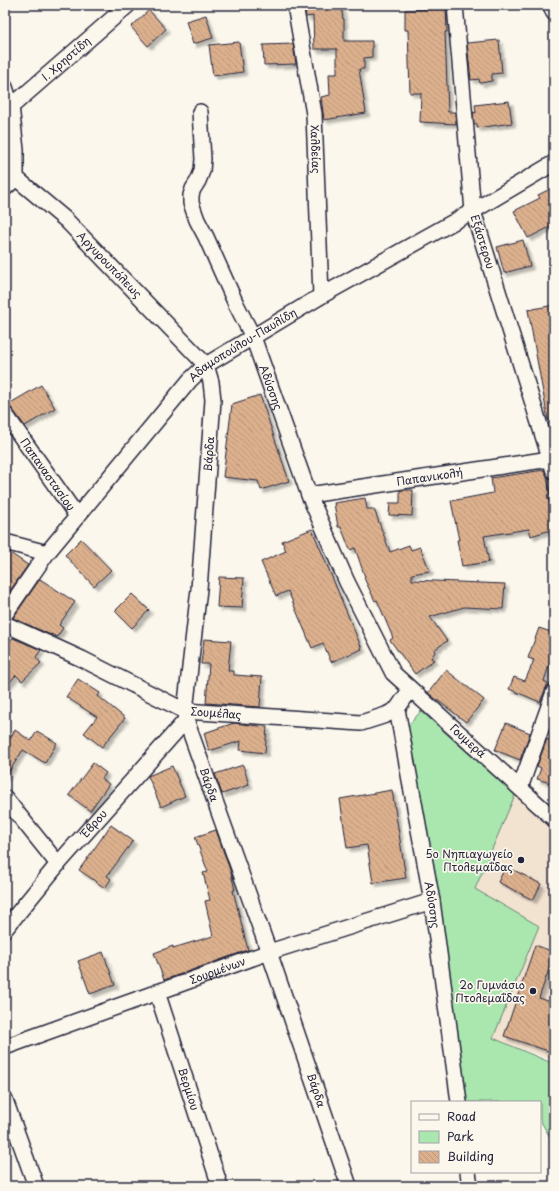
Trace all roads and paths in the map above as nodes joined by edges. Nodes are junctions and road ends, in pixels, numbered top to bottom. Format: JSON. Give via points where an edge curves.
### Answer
{"nodes":[{"id":1,"x":128,"y":5,"type":"edge"},
{"id":2,"x":296,"y":5,"type":"edge"},
{"id":3,"x":455,"y":5,"type":"edge"},
{"id":4,"x":550,"y":5,"type":"edge"},
{"id":5,"x":554,"y":13,"type":"edge"},
{"id":6,"x":5,"y":87,"type":"edge"},
{"id":7,"x":8,"y":109,"type":"edge"},
{"id":8,"x":200,"y":112,"type":"dead end"},
{"id":9,"x":554,"y":162,"type":"edge"},
{"id":10,"x":9,"y":180,"type":"edge"},
{"id":11,"x":473,"y":211,"type":"junction"},
{"id":12,"x":321,"y":296,"type":"junction"},
{"id":13,"x":253,"y":337,"type":"junction"},
{"id":14,"x":206,"y":366,"type":"junction"},
{"id":15,"x":5,"y":414,"type":"edge"},
{"id":16,"x":552,"y":465,"type":"edge"},
{"id":17,"x":309,"y":495,"type":"junction"},
{"id":18,"x":78,"y":516,"type":"junction"},
{"id":19,"x":5,"y":542,"type":"edge"},
{"id":20,"x":47,"y":553,"type":"junction"},
{"id":21,"x":5,"y":614,"type":"edge"},
{"id":22,"x":5,"y":624,"type":"edge"},
{"id":23,"x":386,"y":658,"type":"joint"},
{"id":24,"x":410,"y":690,"type":"junction"},
{"id":25,"x":554,"y":692,"type":"edge"},
{"id":26,"x":397,"y":709,"type":"junction"},
{"id":27,"x":186,"y":716,"type":"junction"},
{"id":28,"x":520,"y":788,"type":"junction"},
{"id":29,"x":5,"y":798,"type":"edge"},
{"id":30,"x":554,"y":819,"type":"edge"},
{"id":31,"x":58,"y":864,"type":"junction"},
{"id":32,"x":432,"y":900,"type":"junction"},
{"id":33,"x":5,"y":929,"type":"edge"},
{"id":34,"x":270,"y":952,"type":"junction"},
{"id":35,"x":157,"y":992,"type":"junction"},
{"id":36,"x":5,"y":1047,"type":"edge"},
{"id":37,"x":459,"y":1101,"type":"edge"},
{"id":38,"x":6,"y":1108,"type":"edge"},
{"id":39,"x":468,"y":1173,"type":"edge"},
{"id":40,"x":36,"y":1186,"type":"edge"},
{"id":41,"x":220,"y":1186,"type":"edge"},
{"id":42,"x":349,"y":1186,"type":"edge"},
{"id":43,"x":470,"y":1186,"type":"edge"}],
"edges":[{"from":1,"to":7,"type":"street","name":"Ι. Χρηστίδη"},
{"from":2,"to":12,"type":"street","name":"Χαλδείας","via":[[314,114]]},
{"from":3,"to":11,"type":"street","name":"Εξάστερου"},
{"from":4,"to":5,"type":"street"},
{"from":6,"to":7,"type":"street"},
{"from":7,"to":10,"type":"street","via":[[16,150]]},
{"from":8,"to":13,"type":"street","name":"Αδύσσης","via":[[202,171],[193,189],[191,203]]},
{"from":9,"to":11,"type":"street","name":"Αδαμοπούλου-Παυλίδη"},
{"from":10,"to":14,"type":"street","name":"Αργυρουπόλεως","via":[[66,220]]},
{"from":11,"to":12,"type":"street","name":"Αδαμοπούλου-Παυλίδη"},
{"from":11,"to":16,"type":"street","name":"Εξάστερου"},
{"from":12,"to":13,"type":"street","name":"Αδαμοπούλου-Παυλίδη"},
{"from":13,"to":14,"type":"street","name":"Αδαμοπούλου-Παυλίδη"},
{"from":13,"to":17,"type":"street","name":"Αδύσσης"},
{"from":14,"to":18,"type":"street","name":"Αδαμοπούλου-Παυλίδη","via":[[190,380]]},
{"from":14,"to":27,"type":"street","name":"Βάρδα","via":[[213,400],[199,589]]},
{"from":15,"to":18,"type":"street","name":"Παπαναστασίου"},
{"from":16,"to":17,"type":"street","name":"Παπανικολή"},
{"from":17,"to":23,"type":"street","name":"Αδύσσης","via":[[347,582]]},
{"from":18,"to":20,"type":"street","name":"Αδαμοπούλου-Παυλίδη"},
{"from":19,"to":20,"type":"street"},
{"from":20,"to":21,"type":"street","name":"Αδαμοπούλου-Παυλίδη"},
{"from":22,"to":27,"type":"street","name":"Σουμέλας","via":[[82,658]]},
{"from":23,"to":24,"type":"street","name":"Γουμερά","via":[[393,673]]},
{"from":24,"to":26,"type":"street"},
{"from":24,"to":28,"type":"street","name":"Γουμερά"},
{"from":25,"to":28,"type":"street"},
{"from":26,"to":27,"type":"street","name":"Σουμέλας","via":[[361,723]]},
{"from":26,"to":32,"type":"street","name":"Αδύσσης"},
{"from":27,"to":31,"type":"street","name":"Έβρου"},
{"from":27,"to":34,"type":"street","name":"Βάρδα"},
{"from":28,"to":30,"type":"street","name":"Γουμερά"},
{"from":29,"to":31,"type":"street"},
{"from":31,"to":33,"type":"street","name":"Έβρου"},
{"from":32,"to":34,"type":"street","name":"Σουρμένων"},
{"from":32,"to":37,"type":"street","name":"Αδύσσης"},
{"from":34,"to":35,"type":"street","name":"Σουρμένων"},
{"from":34,"to":42,"type":"street","name":"Βάρδα"},
{"from":35,"to":36,"type":"street","name":"Σουρμένων"},
{"from":35,"to":41,"type":"street","name":"Βερμίου"},
{"from":38,"to":40,"type":"street"},
{"from":39,"to":43,"type":"street"}]}
